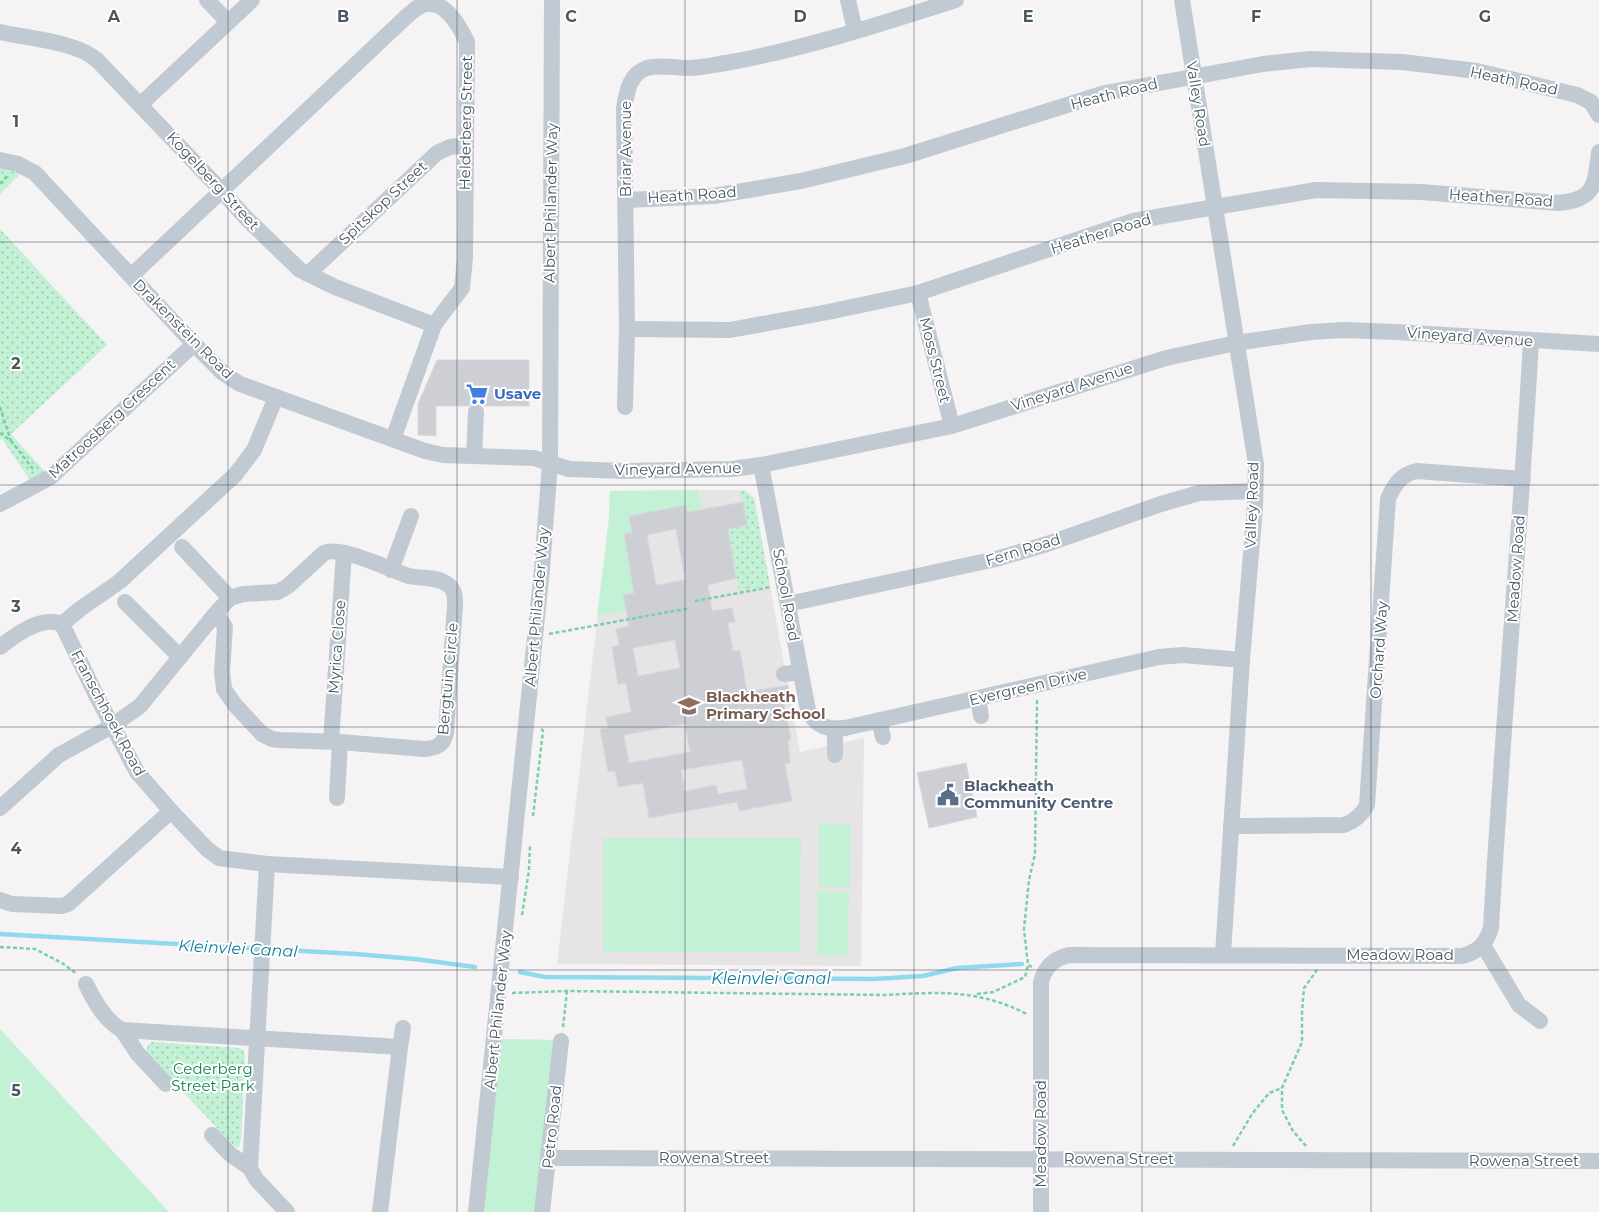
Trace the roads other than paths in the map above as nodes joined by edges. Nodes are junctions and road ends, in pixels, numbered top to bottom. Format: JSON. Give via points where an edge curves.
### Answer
{"nodes":[{"id":1,"x":207,"y":0,"type":"edge"},
{"id":2,"x":252,"y":0,"type":"edge"},
{"id":3,"x":552,"y":0,"type":"edge"},
{"id":4,"x":848,"y":0,"type":"edge"},
{"id":5,"x":956,"y":0,"type":"edge"},
{"id":6,"x":1182,"y":0,"type":"edge"},
{"id":7,"x":228,"y":22,"type":"junction"},
{"id":8,"x":854,"y":31,"type":"junction"},
{"id":9,"x":0,"y":32,"type":"edge"},
{"id":10,"x":1193,"y":76,"type":"junction"},
{"id":11,"x":140,"y":105,"type":"junction"},
{"id":12,"x":1599,"y":115,"type":"edge"},
{"id":13,"x":466,"y":145,"type":"junction"},
{"id":14,"x":1599,"y":152,"type":"edge"},
{"id":15,"x":0,"y":160,"type":"edge"},
{"id":16,"x":221,"y":190,"type":"junction"},
{"id":17,"x":626,"y":200,"type":"junction"},
{"id":18,"x":1214,"y":208,"type":"junction"},
{"id":19,"x":308,"y":274,"type":"junction"},
{"id":20,"x":130,"y":276,"type":"junction"},
{"id":21,"x":918,"y":293,"type":"junction"},
{"id":22,"x":434,"y":325,"type":"junction"},
{"id":23,"x":626,"y":329,"type":"junction"},
{"id":24,"x":1532,"y":341,"type":"junction"},
{"id":25,"x":1236,"y":343,"type":"junction"},
{"id":26,"x":194,"y":344,"type":"junction"},
{"id":27,"x":1599,"y":344,"type":"edge"},
{"id":28,"x":276,"y":397,"type":"junction"},
{"id":29,"x":625,"y":407,"type":"dead end"},
{"id":30,"x":476,"y":412,"type":"dead end"},
{"id":31,"x":952,"y":426,"type":"junction"},
{"id":32,"x":392,"y":439,"type":"junction"},
{"id":33,"x":474,"y":456,"type":"junction"},
{"id":34,"x":550,"y":463,"type":"junction"},
{"id":35,"x":761,"y":465,"type":"junction"},
{"id":36,"x":1523,"y":479,"type":"junction"},
{"id":37,"x":1255,"y":491,"type":"junction"},
{"id":38,"x":0,"y":504,"type":"edge"},
{"id":39,"x":411,"y":516,"type":"dead end"},
{"id":40,"x":182,"y":548,"type":"dead end"},
{"id":41,"x":344,"y":552,"type":"junction"},
{"id":42,"x":391,"y":570,"type":"junction"},
{"id":43,"x":230,"y":598,"type":"junction"},
{"id":44,"x":125,"y":602,"type":"dead end"},
{"id":45,"x":788,"y":604,"type":"junction"},
{"id":46,"x":216,"y":613,"type":"junction"},
{"id":47,"x":62,"y":624,"type":"junction"},
{"id":48,"x":0,"y":647,"type":"edge"},
{"id":49,"x":180,"y":657,"type":"junction"},
{"id":50,"x":1242,"y":660,"type":"junction"},
{"id":51,"x":978,"y":698,"type":"junction"},
{"id":52,"x":982,"y":716,"type":"dead end"},
{"id":53,"x":879,"y":720,"type":"junction"},
{"id":54,"x":817,"y":723,"type":"joint"},
{"id":55,"x":112,"y":726,"type":"junction"},
{"id":56,"x":835,"y":729,"type":"junction"},
{"id":57,"x":883,"y":737,"type":"dead end"},
{"id":58,"x":336,"y":741,"type":"junction"},
{"id":59,"x":835,"y":755,"type":"dead end"},
{"id":60,"x":337,"y":798,"type":"dead end"},
{"id":61,"x":0,"y":808,"type":"edge"},
{"id":62,"x":170,"y":811,"type":"junction"},
{"id":63,"x":1231,"y":826,"type":"junction"},
{"id":64,"x":267,"y":864,"type":"junction"},
{"id":65,"x":511,"y":877,"type":"junction"},
{"id":66,"x":0,"y":900,"type":"edge"},
{"id":67,"x":1483,"y":945,"type":"junction"},
{"id":68,"x":1223,"y":954,"type":"junction"},
{"id":69,"x":86,"y":984,"type":"road end"},
{"id":70,"x":1540,"y":1021,"type":"dead end"},
{"id":71,"x":403,"y":1028,"type":"dead end"},
{"id":72,"x":122,"y":1030,"type":"junction"},
{"id":73,"x":258,"y":1039,"type":"junction"},
{"id":74,"x":561,"y":1041,"type":"road end"},
{"id":75,"x":400,"y":1047,"type":"junction"},
{"id":76,"x":166,"y":1084,"type":"dead end"},
{"id":77,"x":212,"y":1135,"type":"dead end"},
{"id":78,"x":549,"y":1158,"type":"junction"},
{"id":79,"x":1041,"y":1159,"type":"junction"},
{"id":80,"x":1599,"y":1161,"type":"edge"},
{"id":81,"x":250,"y":1168,"type":"junction"},
{"id":82,"x":287,"y":1212,"type":"edge"},
{"id":83,"x":380,"y":1212,"type":"edge"},
{"id":84,"x":476,"y":1212,"type":"edge"},
{"id":85,"x":542,"y":1212,"type":"edge"},
{"id":86,"x":1041,"y":1212,"type":"edge"}],
"edges":[{"from":1,"to":7,"type":"street"},
{"from":2,"to":7,"type":"street"},
{"from":3,"to":34,"type":"street","name":"Albert Philander Way"},
{"from":4,"to":8,"type":"street"},
{"from":5,"to":8,"type":"street","name":"Briar Avenue"},
{"from":6,"to":10,"type":"street","name":"Valley Road"},
{"from":7,"to":11,"type":"street"},
{"from":8,"to":17,"type":"street","name":"Briar Avenue","via":[[784,51],[689,68],[646,68],[634,76],[627,86],[624,108]]},
{"from":9,"to":11,"type":"street","name":"Kogelberg Street","via":[[87,52]]},
{"from":10,"to":12,"type":"street","name":"Heath Road","via":[[1310,59],[1402,62],[1477,71],[1576,95],[1591,102]]},
{"from":10,"to":17,"type":"street","name":"Heath Road","via":[[1105,94],[905,156],[801,182],[713,196]]},
{"from":10,"to":18,"type":"street","name":"Valley Road"},
{"from":11,"to":16,"type":"street","name":"Kogelberg Street"},
{"from":13,"to":16,"type":"street","name":"Helderberg Street","via":[[467,42],[455,20],[443,8],[426,4],[406,17]]},
{"from":13,"to":19,"type":"street","name":"Spitskop Street","via":[[437,153]]},
{"from":13,"to":22,"type":"street","name":"Helderberg Street","via":[[463,284]]},
{"from":14,"to":18,"type":"street","name":"Heather Road","via":[[1596,176],[1588,192],[1573,202],[1421,192],[1316,190]]},
{"from":15,"to":20,"type":"street","name":"Drakenstein Road","via":[[18,164],[35,173]]},
{"from":16,"to":19,"type":"street","name":"Kogelberg Street","via":[[246,218]]},
{"from":16,"to":20,"type":"street","name":"Helderberg Street"},
{"from":17,"to":23,"type":"street","name":"Briar Avenue"},
{"from":18,"to":21,"type":"street","name":"Heather Road","via":[[1134,221]]},
{"from":18,"to":25,"type":"street","name":"Valley Road"},
{"from":19,"to":22,"type":"street","name":"Kogelberg Street"},
{"from":20,"to":26,"type":"street","name":"Drakenstein Road"},
{"from":21,"to":23,"type":"street","name":"Heather Road","via":[[730,330]]},
{"from":21,"to":31,"type":"street","name":"Moss Street"},
{"from":22,"to":32,"type":"street","name":"Helderberg Street"},
{"from":23,"to":29,"type":"street","name":"Briar Avenue"},
{"from":24,"to":25,"type":"street","name":"Vineyard Avenue","via":[[1344,330]]},
{"from":24,"to":27,"type":"street","name":"Vineyard Avenue"},
{"from":24,"to":36,"type":"street","name":"Meadow Road"},
{"from":25,"to":31,"type":"street","name":"Vineyard Avenue","via":[[1130,368]]},
{"from":25,"to":37,"type":"street","name":"Valley Road","via":[[1256,464]]},
{"from":26,"to":28,"type":"street","name":"Drakenstein Road","via":[[232,379]]},
{"from":26,"to":38,"type":"street","name":"Matroosberg Crescent","via":[[61,468],[43,482]]},
{"from":28,"to":32,"type":"street","name":"Drakenstein Road"},
{"from":28,"to":47,"type":"street","via":[[254,450],[235,475],[119,582]]},
{"from":30,"to":33,"type":"street"},
{"from":31,"to":35,"type":"street","name":"Vineyard Avenue"},
{"from":32,"to":33,"type":"street","name":"Drakenstein Road","via":[[435,453]]},
{"from":33,"to":34,"type":"street","name":"Drakenstein Road","via":[[534,458]]},
{"from":34,"to":35,"type":"street","name":"Vineyard Avenue","via":[[568,468],[624,471],[732,469]]},
{"from":34,"to":65,"type":"street","name":"Albert Philander Way"},
{"from":35,"to":45,"type":"street","name":"School Road"},
{"from":36,"to":63,"type":"street","name":"Orchard Way","via":[[1417,470],[1409,472],[1394,486],[1388,499],[1367,805],[1360,816],[1344,825]]},
{"from":36,"to":67,"type":"street","name":"Meadow Road","via":[[1491,928]]},
{"from":37,"to":45,"type":"street","name":"Fern Road","via":[[1199,493],[996,559]]},
{"from":37,"to":50,"type":"street","name":"Valley Road"},
{"from":39,"to":42,"type":"street"},
{"from":40,"to":43,"type":"street"},
{"from":41,"to":42,"type":"street","name":"Bergtuin Circle"},
{"from":41,"to":43,"type":"street","via":[[324,553],[278,592]]},
{"from":41,"to":58,"type":"street","name":"Myrica Close"},
{"from":42,"to":58,"type":"street","name":"Bergtuin Circle","via":[[443,581],[454,592],[445,737],[439,746],[430,749]]},
{"from":43,"to":46,"type":"street"},
{"from":44,"to":49,"type":"street"},
{"from":45,"to":54,"type":"street","name":"School Road","via":[[792,673]]},
{"from":46,"to":49,"type":"street"},
{"from":46,"to":58,"type":"street","name":"Bergtuin Circle","via":[[225,627],[222,684],[235,705],[266,737]]},
{"from":47,"to":48,"type":"street","via":[[43,622]]},
{"from":47,"to":55,"type":"street","name":"Franschhoek Road"},
{"from":49,"to":55,"type":"street","via":[[143,703]]},
{"from":50,"to":51,"type":"street","name":"Evergreen Drive","via":[[1172,656]]},
{"from":50,"to":63,"type":"street","name":"Valley Road"},
{"from":51,"to":52,"type":"street"},
{"from":51,"to":53,"type":"street","name":"Evergreen Drive"},
{"from":53,"to":56,"type":"street","name":"Evergreen Drive"},
{"from":53,"to":57,"type":"street"},
{"from":54,"to":56,"type":"street","name":"Evergreen Drive"},
{"from":55,"to":61,"type":"street","via":[[59,755]]},
{"from":55,"to":62,"type":"street","name":"Franschhoek Road","via":[[137,772]]},
{"from":56,"to":59,"type":"street"},
{"from":58,"to":60,"type":"street","name":"Myrica Close"},
{"from":62,"to":64,"type":"street","name":"Franschhoek Road","via":[[207,850],[219,858]]},
{"from":62,"to":66,"type":"street","via":[[68,904],[12,904]]},
{"from":63,"to":68,"type":"street","name":"Valley Road"},
{"from":64,"to":65,"type":"street","name":"Franschhoek Road"},
{"from":64,"to":73,"type":"street"},
{"from":65,"to":84,"type":"street","name":"Albert Philander Way","via":[[504,954],[506,988]]},
{"from":67,"to":68,"type":"street","name":"Meadow Road","via":[[1462,956]]},
{"from":67,"to":70,"type":"street","via":[[1519,1005]]},
{"from":68,"to":79,"type":"street","name":"Meadow Road","via":[[1069,955],[1050,964],[1043,972],[1041,982]]},
{"from":69,"to":72,"type":"street","via":[[105,1015]]},
{"from":71,"to":75,"type":"street"},
{"from":72,"to":73,"type":"street"},
{"from":72,"to":76,"type":"street","via":[[138,1054]]},
{"from":73,"to":75,"type":"street"},
{"from":73,"to":81,"type":"street"},
{"from":74,"to":78,"type":"street","name":"Petro Road"},
{"from":75,"to":83,"type":"street"},
{"from":77,"to":81,"type":"street","via":[[230,1154]]},
{"from":78,"to":79,"type":"street","name":"Rowena Street"},
{"from":78,"to":85,"type":"street","name":"Petro Road"},
{"from":79,"to":80,"type":"street","name":"Rowena Street"},
{"from":79,"to":86,"type":"street","name":"Meadow Road"},
{"from":81,"to":82,"type":"street"}]}
